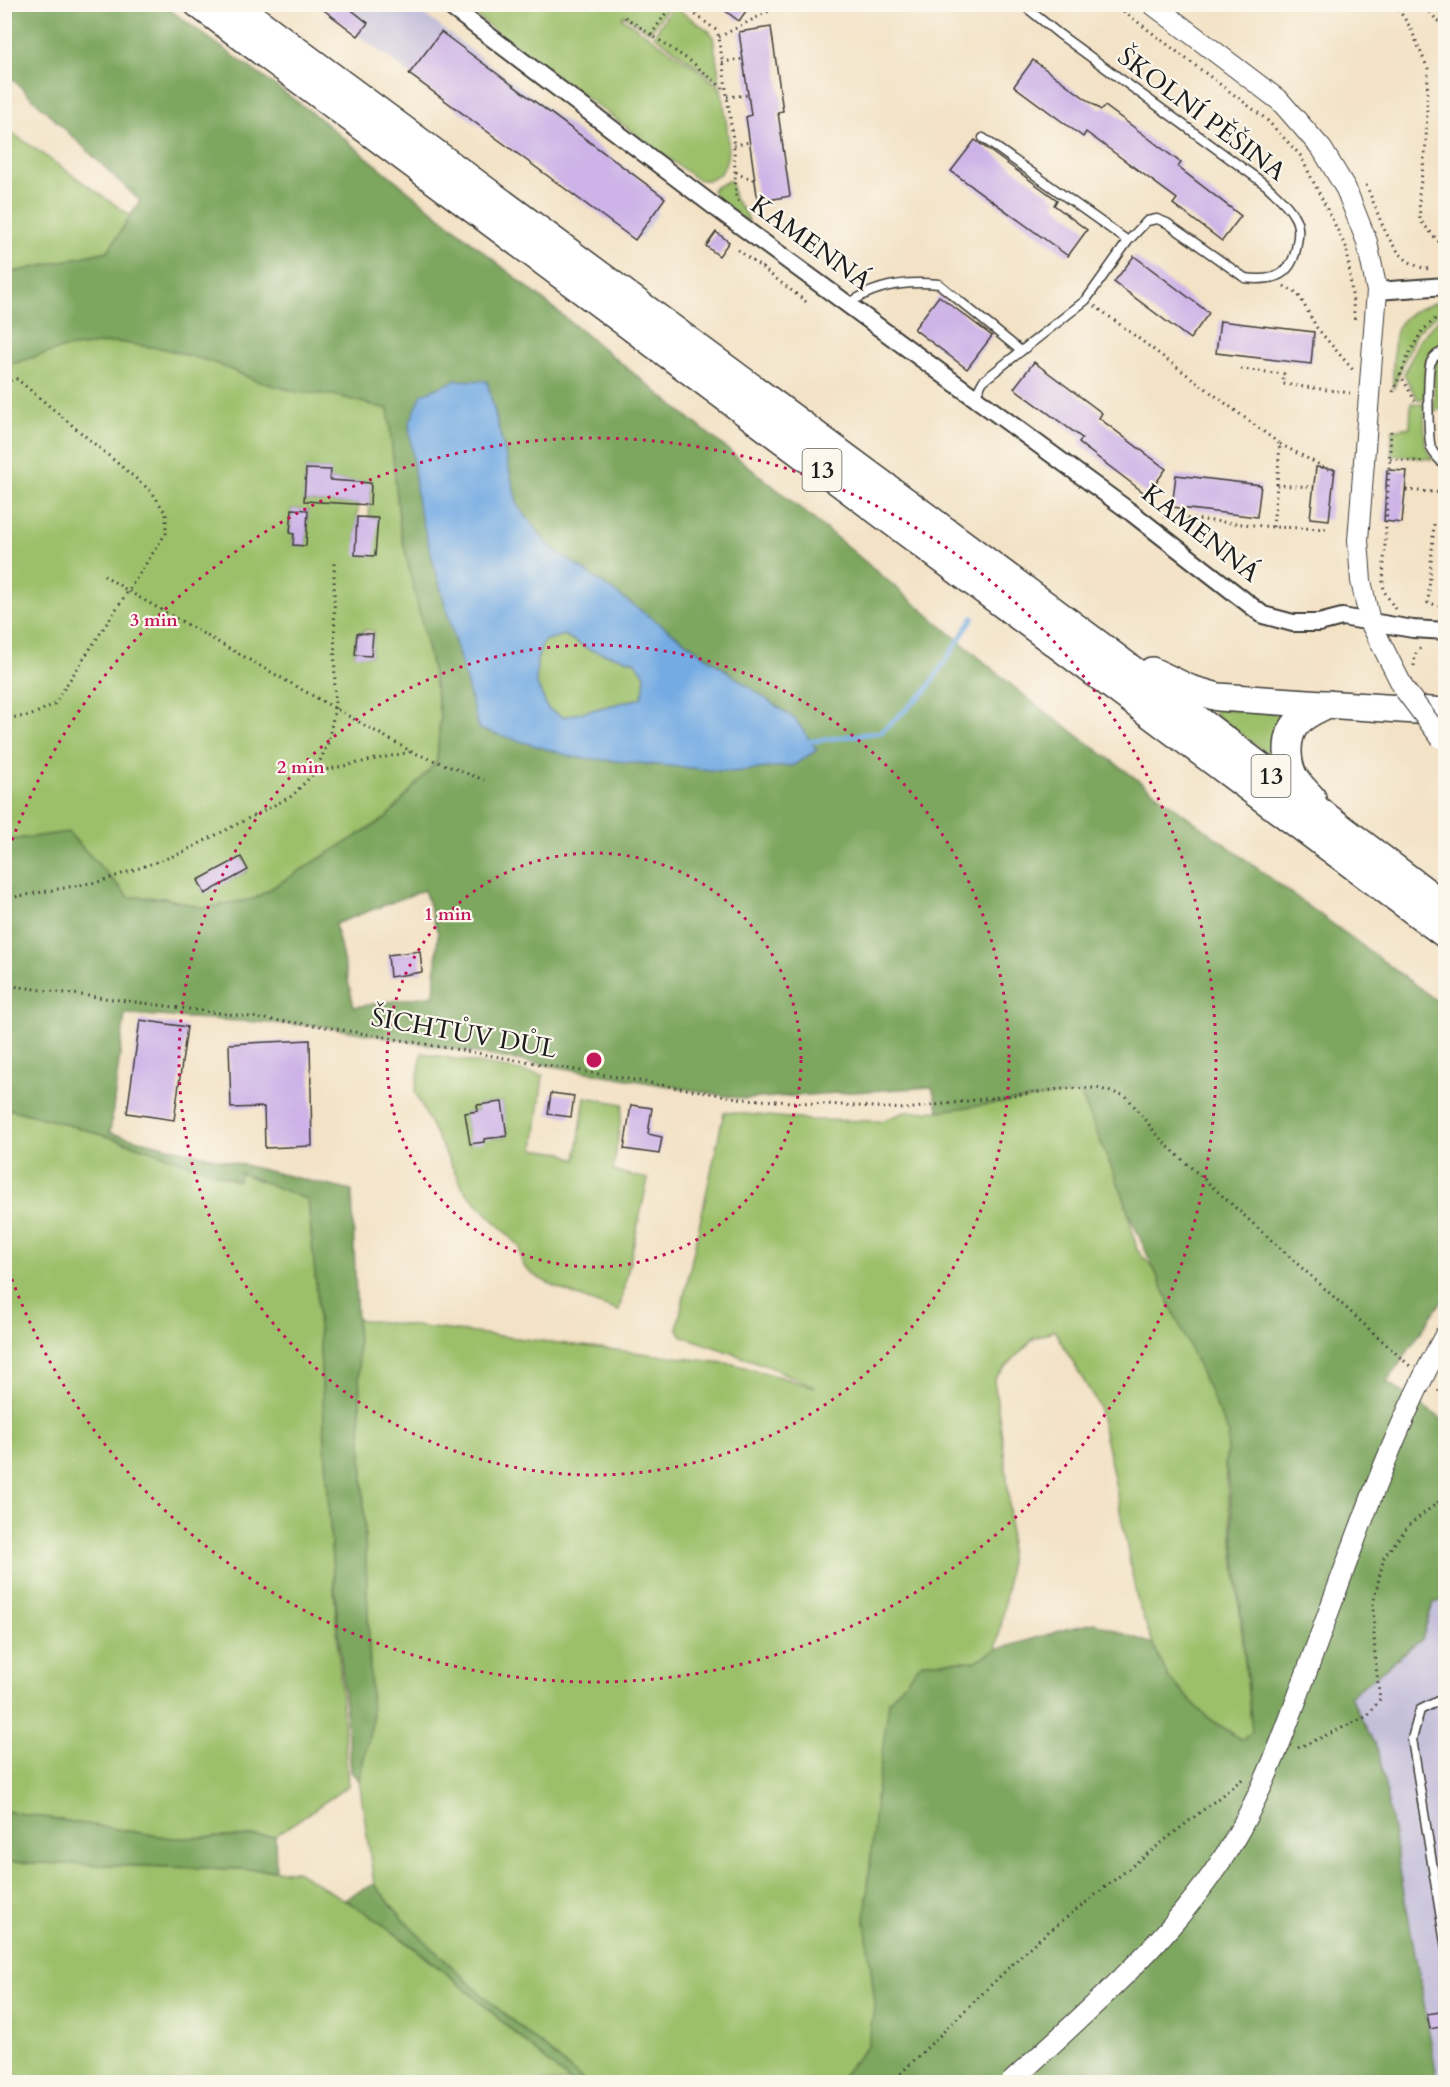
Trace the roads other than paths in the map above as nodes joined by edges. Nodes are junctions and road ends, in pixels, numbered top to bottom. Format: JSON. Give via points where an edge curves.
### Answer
{"nodes":[{"id":1,"x":198,"y":4,"type":"edge"},
{"id":2,"x":234,"y":4,"type":"edge"},
{"id":3,"x":447,"y":4,"type":"edge"},
{"id":4,"x":1022,"y":4,"type":"edge"},
{"id":5,"x":1152,"y":4,"type":"edge"},
{"id":6,"x":983,"y":138,"type":"dead end"},
{"id":7,"x":1128,"y":241,"type":"junction"},
{"id":8,"x":1446,"y":286,"type":"edge"},
{"id":9,"x":1377,"y":291,"type":"junction"},
{"id":10,"x":849,"y":304,"type":"junction"},
{"id":11,"x":1021,"y":351,"type":"junction"},
{"id":12,"x":1446,"y":351,"type":"edge"},
{"id":13,"x":974,"y":398,"type":"junction"},
{"id":14,"x":1444,"y":463,"type":"edge"},
{"id":15,"x":1371,"y":622,"type":"junction"},
{"id":16,"x":1446,"y":632,"type":"edge"},
{"id":17,"x":1097,"y":643,"type":"junction"},
{"id":18,"x":1329,"y":704,"type":"junction"},
{"id":19,"x":1444,"y":730,"type":"edge"},
{"id":20,"x":1332,"y":822,"type":"junction"},
{"id":21,"x":1446,"y":907,"type":"edge"},
{"id":22,"x":1446,"y":935,"type":"edge"},
{"id":23,"x":1446,"y":1333,"type":"edge"},
{"id":24,"x":1446,"y":1697,"type":"edge"},
{"id":25,"x":1446,"y":1948,"type":"edge"},
{"id":26,"x":1011,"y":2082,"type":"edge"}],
"edges":[{"from":1,"to":22,"type":"highway","number":"13"},
{"from":2,"to":17,"type":"highway","number":"13"},
{"from":3,"to":10,"type":"street","name":"KAMENNÁ"},
{"from":4,"to":7,"type":"lane","name":"ŠKOLNÍ PĚŠINA","via":[[1266,185],[1287,206],[1298,226],[1295,258],[1288,269],[1272,279],[1245,278],[1157,219],[1148,221]]},
{"from":5,"to":9,"type":"street","via":[[1280,101],[1322,149],[1346,189],[1367,242]]},
{"from":6,"to":7,"type":"lane"},
{"from":7,"to":11,"type":"lane","via":[[1086,300]]},
{"from":8,"to":9,"type":"street"},
{"from":9,"to":15,"type":"street","via":[[1358,540],[1361,581]]},
{"from":10,"to":11,"type":"lane","via":[[879,288],[939,284]]},
{"from":10,"to":13,"type":"street","name":"KAMENNÁ"},
{"from":11,"to":13,"type":"lane","via":[[983,381]]},
{"from":12,"to":14,"type":"lane","via":[[1429,366],[1431,450]]},
{"from":13,"to":15,"type":"street","name":"KAMENNÁ","via":[[1263,615],[1293,623],[1342,618]]},
{"from":15,"to":16,"type":"street","name":"KAMENNÁ"},
{"from":15,"to":19,"type":"street","bridge":true,"via":[[1404,689]]},
{"from":17,"to":18,"type":"highway","via":[[1190,690],[1218,697]]},
{"from":17,"to":20,"type":"highway","number":"13"},
{"from":18,"to":19,"type":"highway"},
{"from":18,"to":20,"type":"highway","via":[[1295,724],[1288,753],[1293,776]]},
{"from":20,"to":21,"type":"highway","number":"13"},
{"from":23,"to":26,"type":"street","bridge":true,"via":[[1391,1447],[1287,1725],[1230,1847],[1155,1944]]},
{"from":24,"to":25,"type":"lane","via":[[1420,1710],[1412,1739]]}]}
